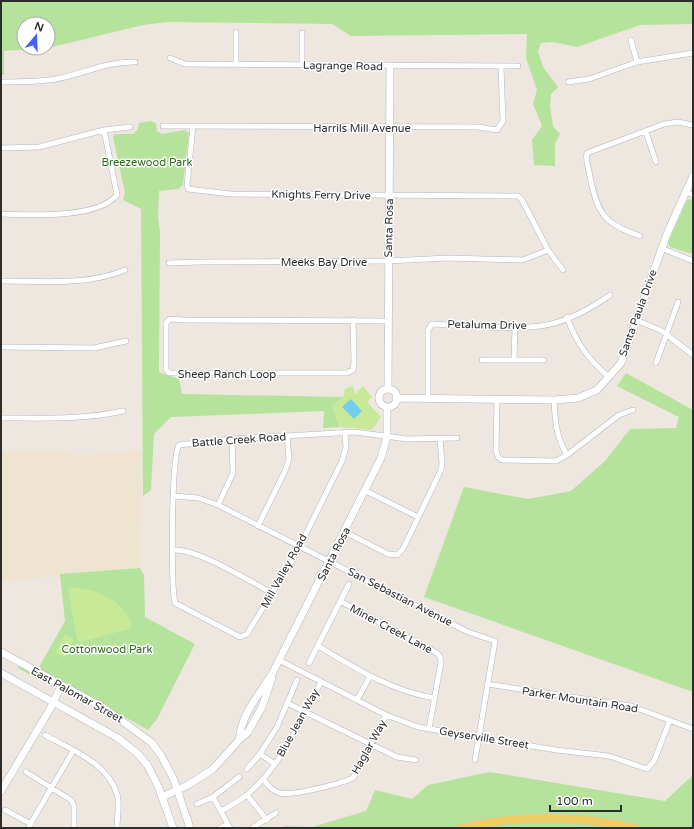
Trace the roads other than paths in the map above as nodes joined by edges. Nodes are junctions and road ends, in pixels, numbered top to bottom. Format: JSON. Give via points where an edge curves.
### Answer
{"nodes":[{"id":1,"x":236,"y":32,"type":"dead end"},
{"id":2,"x":302,"y":33,"type":"dead end"},
{"id":3,"x":631,"y":40,"type":"dead end"},
{"id":4,"x":693,"y":53,"type":"edge"},
{"id":5,"x":170,"y":58,"type":"dead end"},
{"id":6,"x":135,"y":62,"type":"dead end"},
{"id":7,"x":637,"y":62,"type":"junction"},
{"id":8,"x":236,"y":64,"type":"junction"},
{"id":9,"x":302,"y":66,"type":"junction"},
{"id":10,"x":390,"y":66,"type":"junction"},
{"id":11,"x":518,"y":66,"type":"dead end"},
{"id":12,"x":501,"y":67,"type":"junction"},
{"id":13,"x":1,"y":82,"type":"edge"},
{"id":14,"x":568,"y":82,"type":"dead end"},
{"id":15,"x":693,"y":125,"type":"edge"},
{"id":16,"x":163,"y":126,"type":"dead end"},
{"id":17,"x":192,"y":126,"type":"junction"},
{"id":18,"x":130,"y":127,"type":"dead end"},
{"id":19,"x":390,"y":128,"type":"junction"},
{"id":20,"x":104,"y":130,"type":"junction"},
{"id":21,"x":646,"y":132,"type":"junction"},
{"id":22,"x":1,"y":148,"type":"edge"},
{"id":23,"x":656,"y":162,"type":"dead end"},
{"id":24,"x":693,"y":176,"type":"edge"},
{"id":25,"x":686,"y":192,"type":"junction"},
{"id":26,"x":693,"y":195,"type":"edge"},
{"id":27,"x":390,"y":196,"type":"junction"},
{"id":28,"x":1,"y":214,"type":"edge"},
{"id":29,"x":640,"y":236,"type":"dead end"},
{"id":30,"x":661,"y":248,"type":"junction"},
{"id":31,"x":548,"y":250,"type":"junction"},
{"id":32,"x":693,"y":261,"type":"edge"},
{"id":33,"x":388,"y":262,"type":"junction"},
{"id":34,"x":169,"y":263,"type":"dead end"},
{"id":35,"x":126,"y":270,"type":"dead end"},
{"id":36,"x":563,"y":270,"type":"dead end"},
{"id":37,"x":1,"y":281,"type":"edge"},
{"id":38,"x":610,"y":295,"type":"dead end"},
{"id":39,"x":678,"y":302,"type":"dead end"},
{"id":40,"x":567,"y":317,"type":"junction"},
{"id":41,"x":353,"y":320,"type":"junction"},
{"id":42,"x":636,"y":320,"type":"junction"},
{"id":43,"x":388,"y":321,"type":"junction"},
{"id":44,"x":515,"y":327,"type":"junction"},
{"id":45,"x":667,"y":335,"type":"junction"},
{"id":46,"x":126,"y":341,"type":"dead end"},
{"id":47,"x":1,"y":347,"type":"edge"},
{"id":48,"x":693,"y":355,"type":"edge"},
{"id":49,"x":482,"y":360,"type":"dead end"},
{"id":50,"x":514,"y":360,"type":"junction"},
{"id":51,"x":544,"y":360,"type":"dead end"},
{"id":52,"x":656,"y":364,"type":"dead end"},
{"id":53,"x":609,"y":377,"type":"junction"},
{"id":54,"x":388,"y":389,"type":"junction"},
{"id":55,"x":396,"y":398,"type":"junction"},
{"id":56,"x":428,"y":398,"type":"junction"},
{"id":57,"x":498,"y":400,"type":"junction"},
{"id":58,"x":554,"y":400,"type":"junction"},
{"id":59,"x":387,"y":407,"type":"junction"},
{"id":60,"x":633,"y":410,"type":"dead end"},
{"id":61,"x":123,"y":411,"type":"dead end"},
{"id":62,"x":1,"y":418,"type":"edge"},
{"id":63,"x":345,"y":433,"type":"junction"},
{"id":64,"x":287,"y":436,"type":"junction"},
{"id":65,"x":387,"y":437,"type":"junction"},
{"id":66,"x":457,"y":438,"type":"dead end"},
{"id":67,"x":232,"y":439,"type":"junction"},
{"id":68,"x":440,"y":439,"type":"junction"},
{"id":69,"x":568,"y":455,"type":"junction"},
{"id":70,"x":366,"y":491,"type":"junction"},
{"id":71,"x":174,"y":496,"type":"junction"},
{"id":72,"x":218,"y":505,"type":"junction"},
{"id":73,"x":418,"y":517,"type":"junction"},
{"id":74,"x":258,"y":526,"type":"junction"},
{"id":75,"x":345,"y":532,"type":"junction"},
{"id":76,"x":299,"y":546,"type":"junction"},
{"id":77,"x":173,"y":550,"type":"junction"},
{"id":78,"x":330,"y":562,"type":"junction"},
{"id":79,"x":349,"y":584,"type":"dead end"},
{"id":80,"x":272,"y":593,"type":"junction"},
{"id":81,"x":340,"y":601,"type":"junction"},
{"id":82,"x":176,"y":603,"type":"joint"},
{"id":83,"x":318,"y":646,"type":"junction"},
{"id":84,"x":1,"y":652,"type":"edge"},
{"id":85,"x":279,"y":660,"type":"junction"},
{"id":86,"x":309,"y":663,"type":"dead end"},
{"id":87,"x":1,"y":672,"type":"edge"},
{"id":88,"x":272,"y":674,"type":"junction"},
{"id":89,"x":370,"y":676,"type":"junction"},
{"id":90,"x":297,"y":680,"type":"dead end"},
{"id":91,"x":321,"y":682,"type":"junction"},
{"id":92,"x":487,"y":684,"type":"junction"},
{"id":93,"x":61,"y":686,"type":"junction"},
{"id":94,"x":435,"y":698,"type":"junction"},
{"id":95,"x":357,"y":700,"type":"junction"},
{"id":96,"x":54,"y":701,"type":"junction"},
{"id":97,"x":287,"y":703,"type":"junction"},
{"id":98,"x":305,"y":712,"type":"junction"},
{"id":99,"x":386,"y":715,"type":"junction"},
{"id":100,"x":670,"y":720,"type":"junction"},
{"id":101,"x":429,"y":729,"type":"junction"},
{"id":102,"x":693,"y":729,"type":"edge"},
{"id":103,"x":45,"y":735,"type":"dead end"},
{"id":104,"x":479,"y":737,"type":"junction"},
{"id":105,"x":239,"y":740,"type":"junction"},
{"id":106,"x":371,"y":745,"type":"junction"},
{"id":107,"x":73,"y":751,"type":"junction"},
{"id":108,"x":260,"y":754,"type":"junction"},
{"id":109,"x":416,"y":760,"type":"dead end"},
{"id":110,"x":475,"y":760,"type":"dead end"},
{"id":111,"x":275,"y":764,"type":"junction"},
{"id":112,"x":246,"y":769,"type":"dead end"},
{"id":113,"x":26,"y":772,"type":"dead end"},
{"id":114,"x":239,"y":777,"type":"dead end"},
{"id":115,"x":263,"y":780,"type":"junction"},
{"id":116,"x":51,"y":787,"type":"junction"},
{"id":117,"x":178,"y":790,"type":"junction"},
{"id":118,"x":1,"y":791,"type":"edge"},
{"id":119,"x":247,"y":795,"type":"junction"},
{"id":120,"x":162,"y":797,"type":"junction"},
{"id":121,"x":213,"y":797,"type":"junction"},
{"id":122,"x":197,"y":804,"type":"dead end"},
{"id":123,"x":5,"y":810,"type":"dead end"},
{"id":124,"x":222,"y":811,"type":"junction"},
{"id":125,"x":276,"y":813,"type":"dead end"},
{"id":126,"x":266,"y":820,"type":"junction"},
{"id":127,"x":29,"y":826,"type":"edge"},
{"id":128,"x":229,"y":826,"type":"edge"},
{"id":129,"x":74,"y":828,"type":"edge"},
{"id":130,"x":117,"y":828,"type":"edge"},
{"id":131,"x":173,"y":828,"type":"edge"},
{"id":132,"x":190,"y":828,"type":"edge"},
{"id":133,"x":220,"y":828,"type":"edge"},
{"id":134,"x":252,"y":828,"type":"edge"},
{"id":135,"x":462,"y":828,"type":"edge"},
{"id":136,"x":635,"y":828,"type":"edge"}],
"edges":[{"from":1,"to":8,"type":"street"},
{"from":2,"to":9,"type":"street"},
{"from":3,"to":7,"type":"street"},
{"from":4,"to":7,"type":"street"},
{"from":5,"to":8,"type":"street","name":"Lagrange Road","via":[[185,64]]},
{"from":6,"to":13,"type":"street","via":[[114,64],[57,79]]},
{"from":7,"to":14,"type":"street","via":[[589,79]]},
{"from":8,"to":9,"type":"street","name":"Lagrange Road"},
{"from":9,"to":10,"type":"street","name":"Lagrange Road"},
{"from":10,"to":12,"type":"street","name":"Lagrange Road"},
{"from":10,"to":19,"type":"street","name":"Santa Rosa"},
{"from":11,"to":12,"type":"street","name":"Lagrange Road"},
{"from":12,"to":19,"type":"street","name":"Harrils Mill Avenue","via":[[503,121],[497,130],[478,127]]},
{"from":15,"to":21,"type":"street","via":[[673,122]]},
{"from":16,"to":17,"type":"street","name":"Harrils Mill Avenue"},
{"from":17,"to":19,"type":"street","name":"Harrils Mill Avenue"},
{"from":17,"to":27,"type":"street","name":"Knights Ferry Drive","via":[[186,185],[188,189],[231,194]]},
{"from":18,"to":20,"type":"street"},
{"from":19,"to":27,"type":"street","name":"Santa Rosa"},
{"from":20,"to":22,"type":"street","via":[[39,147]]},
{"from":20,"to":28,"type":"street","via":[[117,195],[111,202],[57,215]]},
{"from":21,"to":23,"type":"street"},
{"from":21,"to":29,"type":"street","via":[[590,151],[586,156],[594,192],[602,212],[620,229]]},
{"from":24,"to":25,"type":"street","name":"Santa Paula Drive"},
{"from":25,"to":26,"type":"street"},
{"from":25,"to":30,"type":"street","name":"Santa Paula Drive"},
{"from":27,"to":31,"type":"street","name":"Knights Ferry Drive","via":[[518,196]]},
{"from":27,"to":33,"type":"street","name":"Santa Rosa"},
{"from":30,"to":32,"type":"street"},
{"from":30,"to":42,"type":"street","name":"Santa Paula Drive"},
{"from":31,"to":33,"type":"street","name":"Meeks Bay Drive","via":[[523,260],[448,258]]},
{"from":31,"to":36,"type":"street"},
{"from":33,"to":34,"type":"street","name":"Meeks Bay Drive"},
{"from":33,"to":43,"type":"street","name":"Santa Rosa"},
{"from":35,"to":37,"type":"street","via":[[80,281]]},
{"from":38,"to":40,"type":"street","name":"Petaluma Drive","via":[[593,307]]},
{"from":39,"to":45,"type":"street"},
{"from":40,"to":44,"type":"street","name":"Petaluma Drive","via":[[541,326]]},
{"from":40,"to":53,"type":"street","via":[[574,338],[585,355]]},
{"from":41,"to":41,"type":"street","name":"Sheep Ranch Loop","via":[[170,319],[166,323],[166,369],[169,373],[347,374],[353,370],[354,362]]},
{"from":41,"to":43,"type":"street","name":"Sheep Ranch Loop"},
{"from":42,"to":45,"type":"street"},
{"from":42,"to":53,"type":"street","name":"Santa Paula Drive","via":[[620,363]]},
{"from":43,"to":54,"type":"street","name":"Santa Rosa"},
{"from":44,"to":50,"type":"street"},
{"from":44,"to":56,"type":"street","name":"Petaluma Drive","via":[[432,324],[428,330]]},
{"from":45,"to":48,"type":"street"},
{"from":45,"to":52,"type":"street"},
{"from":46,"to":47,"type":"street","via":[[94,348]]},
{"from":49,"to":50,"type":"street"},
{"from":50,"to":51,"type":"street"},
{"from":53,"to":58,"type":"street","name":"Santa Paula Drive","via":[[587,395]]},
{"from":54,"to":55,"type":"street","via":[[393,391]]},
{"from":54,"to":59,"type":"street","via":[[382,391],[379,398],[380,403]]},
{"from":55,"to":56,"type":"street","name":"Santa Paula Drive"},
{"from":55,"to":59,"type":"street","via":[[394,403]]},
{"from":56,"to":57,"type":"street","name":"Santa Paula Drive"},
{"from":57,"to":58,"type":"street","name":"Santa Paula Drive"},
{"from":57,"to":69,"type":"street","via":[[498,457],[502,460],[545,461]]},
{"from":58,"to":69,"type":"street","via":[[558,437]]},
{"from":59,"to":65,"type":"street","name":"Santa Rosa"},
{"from":60,"to":69,"type":"street","via":[[619,415]]},
{"from":61,"to":62,"type":"street","via":[[78,419]]},
{"from":63,"to":64,"type":"street","name":"Battle Creek Road"},
{"from":63,"to":65,"type":"street","name":"Battle Creek Road"},
{"from":63,"to":76,"type":"street","name":"Mill Valley Road","via":[[346,447],[342,461]]},
{"from":64,"to":67,"type":"street","name":"Battle Creek Road"},
{"from":64,"to":74,"type":"street","via":[[289,459]]},
{"from":65,"to":68,"type":"street","name":"Battle Creek Road"},
{"from":65,"to":70,"type":"street","name":"Santa Rosa","via":[[381,458]]},
{"from":66,"to":68,"type":"street","name":"Battle Creek Road"},
{"from":67,"to":71,"type":"street","name":"Battle Creek Road","via":[[179,445]]},
{"from":67,"to":72,"type":"street","via":[[233,473]]},
{"from":68,"to":73,"type":"street","via":[[441,470]]},
{"from":70,"to":73,"type":"street"},
{"from":70,"to":75,"type":"street","name":"Santa Rosa"},
{"from":71,"to":72,"type":"street","name":"San Sebastian Avenue","via":[[198,498]]},
{"from":71,"to":77,"type":"street","name":"Battle Creek Road"},
{"from":72,"to":74,"type":"street","name":"San Sebastian Avenue"},
{"from":73,"to":75,"type":"street","via":[[403,549],[397,555],[388,554]]},
{"from":74,"to":76,"type":"street","name":"San Sebastian Avenue"},
{"from":75,"to":78,"type":"street","name":"Santa Rosa"},
{"from":76,"to":78,"type":"street","name":"San Sebastian Avenue"},
{"from":76,"to":80,"type":"street","name":"Mill Valley Road"},
{"from":77,"to":80,"type":"street","via":[[205,558]]},
{"from":77,"to":82,"type":"street","name":"Battle Creek Road","via":[[173,594]]},
{"from":78,"to":85,"type":"street","name":"Santa Rosa"},
{"from":78,"to":92,"type":"street","name":"San Sebastian Avenue","via":[[468,632],[495,641]]},
{"from":79,"to":81,"type":"street"},
{"from":80,"to":82,"type":"street","name":"Mill Valley Road","via":[[247,634],[240,636]]},
{"from":81,"to":83,"type":"street"},
{"from":81,"to":94,"type":"street","name":"Miner Creek Lane","via":[[437,653],[441,662]]},
{"from":83,"to":86,"type":"street"},
{"from":83,"to":89,"type":"street"},
{"from":84,"to":93,"type":"street","name":"East Palomar Street"},
{"from":85,"to":88,"type":"street","name":"Santa Rosa"},
{"from":85,"to":91,"type":"street","name":"Geyserville Street"},
{"from":87,"to":96,"type":"street","name":"East Palomar Street"},
{"from":88,"to":105,"type":"street","name":"Santa Rosa","via":[[252,703],[240,727]]},
{"from":88,"to":105,"type":"street","name":"Santa Rosa","via":[[270,687],[256,719]]},
{"from":89,"to":94,"type":"street","via":[[415,696]]},
{"from":89,"to":95,"type":"street"},
{"from":90,"to":97,"type":"street"},
{"from":91,"to":95,"type":"street","name":"Geyserville Street"},
{"from":91,"to":98,"type":"street","name":"Blue Jean Way"},
{"from":92,"to":100,"type":"street","name":"Parker Mountain Road","via":[[631,706]]},
{"from":92,"to":104,"type":"street"},
{"from":93,"to":96,"type":"street"},
{"from":93,"to":117,"type":"street","name":"East Palomar Street","via":[[104,708],[151,742],[161,755]]},
{"from":94,"to":101,"type":"street","name":"Miner Creek Lane"},
{"from":95,"to":99,"type":"street","name":"Geyserville Street"},
{"from":96,"to":118,"type":"street"},
{"from":96,"to":120,"type":"street","name":"East Palomar Street","via":[[118,738],[138,754],[148,766]]},
{"from":97,"to":98,"type":"street"},
{"from":97,"to":108,"type":"street","via":[[277,727]]},
{"from":98,"to":106,"type":"street"},
{"from":98,"to":111,"type":"street","name":"Blue Jean Way","via":[[288,746]]},
{"from":99,"to":101,"type":"street","name":"Geyserville Street"},
{"from":99,"to":106,"type":"street","name":"Haglar Way"},
{"from":100,"to":102,"type":"street","name":"Parker Mountain Road"},
{"from":100,"to":104,"type":"street","name":"Geyserville Street","via":[[654,761],[647,769],[609,756]]},
{"from":101,"to":104,"type":"street","name":"Geyserville Street"},
{"from":103,"to":107,"type":"street"},
{"from":104,"to":110,"type":"street"},
{"from":105,"to":117,"type":"street","name":"Santa Rosa","via":[[213,769]]},
{"from":106,"to":109,"type":"street","via":[[397,757]]},
{"from":106,"to":115,"type":"street","name":"Haglar Way","via":[[357,773],[353,778],[343,782],[283,793],[272,789]]},
{"from":107,"to":116,"type":"street"},
{"from":107,"to":130,"type":"street","via":[[98,766],[112,785],[117,795]]},
{"from":108,"to":111,"type":"street"},
{"from":108,"to":112,"type":"street"},
{"from":111,"to":115,"type":"street","name":"Blue Jean Way"},
{"from":113,"to":116,"type":"street"},
{"from":114,"to":121,"type":"street"},
{"from":115,"to":119,"type":"street","name":"Blue Jean Way"},
{"from":116,"to":127,"type":"street"},
{"from":116,"to":129,"type":"street","via":[[73,803]]},
{"from":117,"to":120,"type":"street","name":"Santa Rosa"},
{"from":117,"to":132,"type":"street","name":"East Palomar Street"},
{"from":119,"to":124,"type":"street","name":"Blue Jean Way"},
{"from":119,"to":126,"type":"street"},
{"from":120,"to":131,"type":"street","name":"East Palomar Street"},
{"from":121,"to":122,"type":"street"},
{"from":121,"to":124,"type":"street"},
{"from":123,"to":127,"type":"street"},
{"from":124,"to":128,"type":"street"},
{"from":125,"to":126,"type":"street"},
{"from":126,"to":134,"type":"street"},
{"from":128,"to":133,"type":"street"},
{"from":135,"to":136,"type":"main road","via":[[498,820],[554,817],[585,819]]}]}
